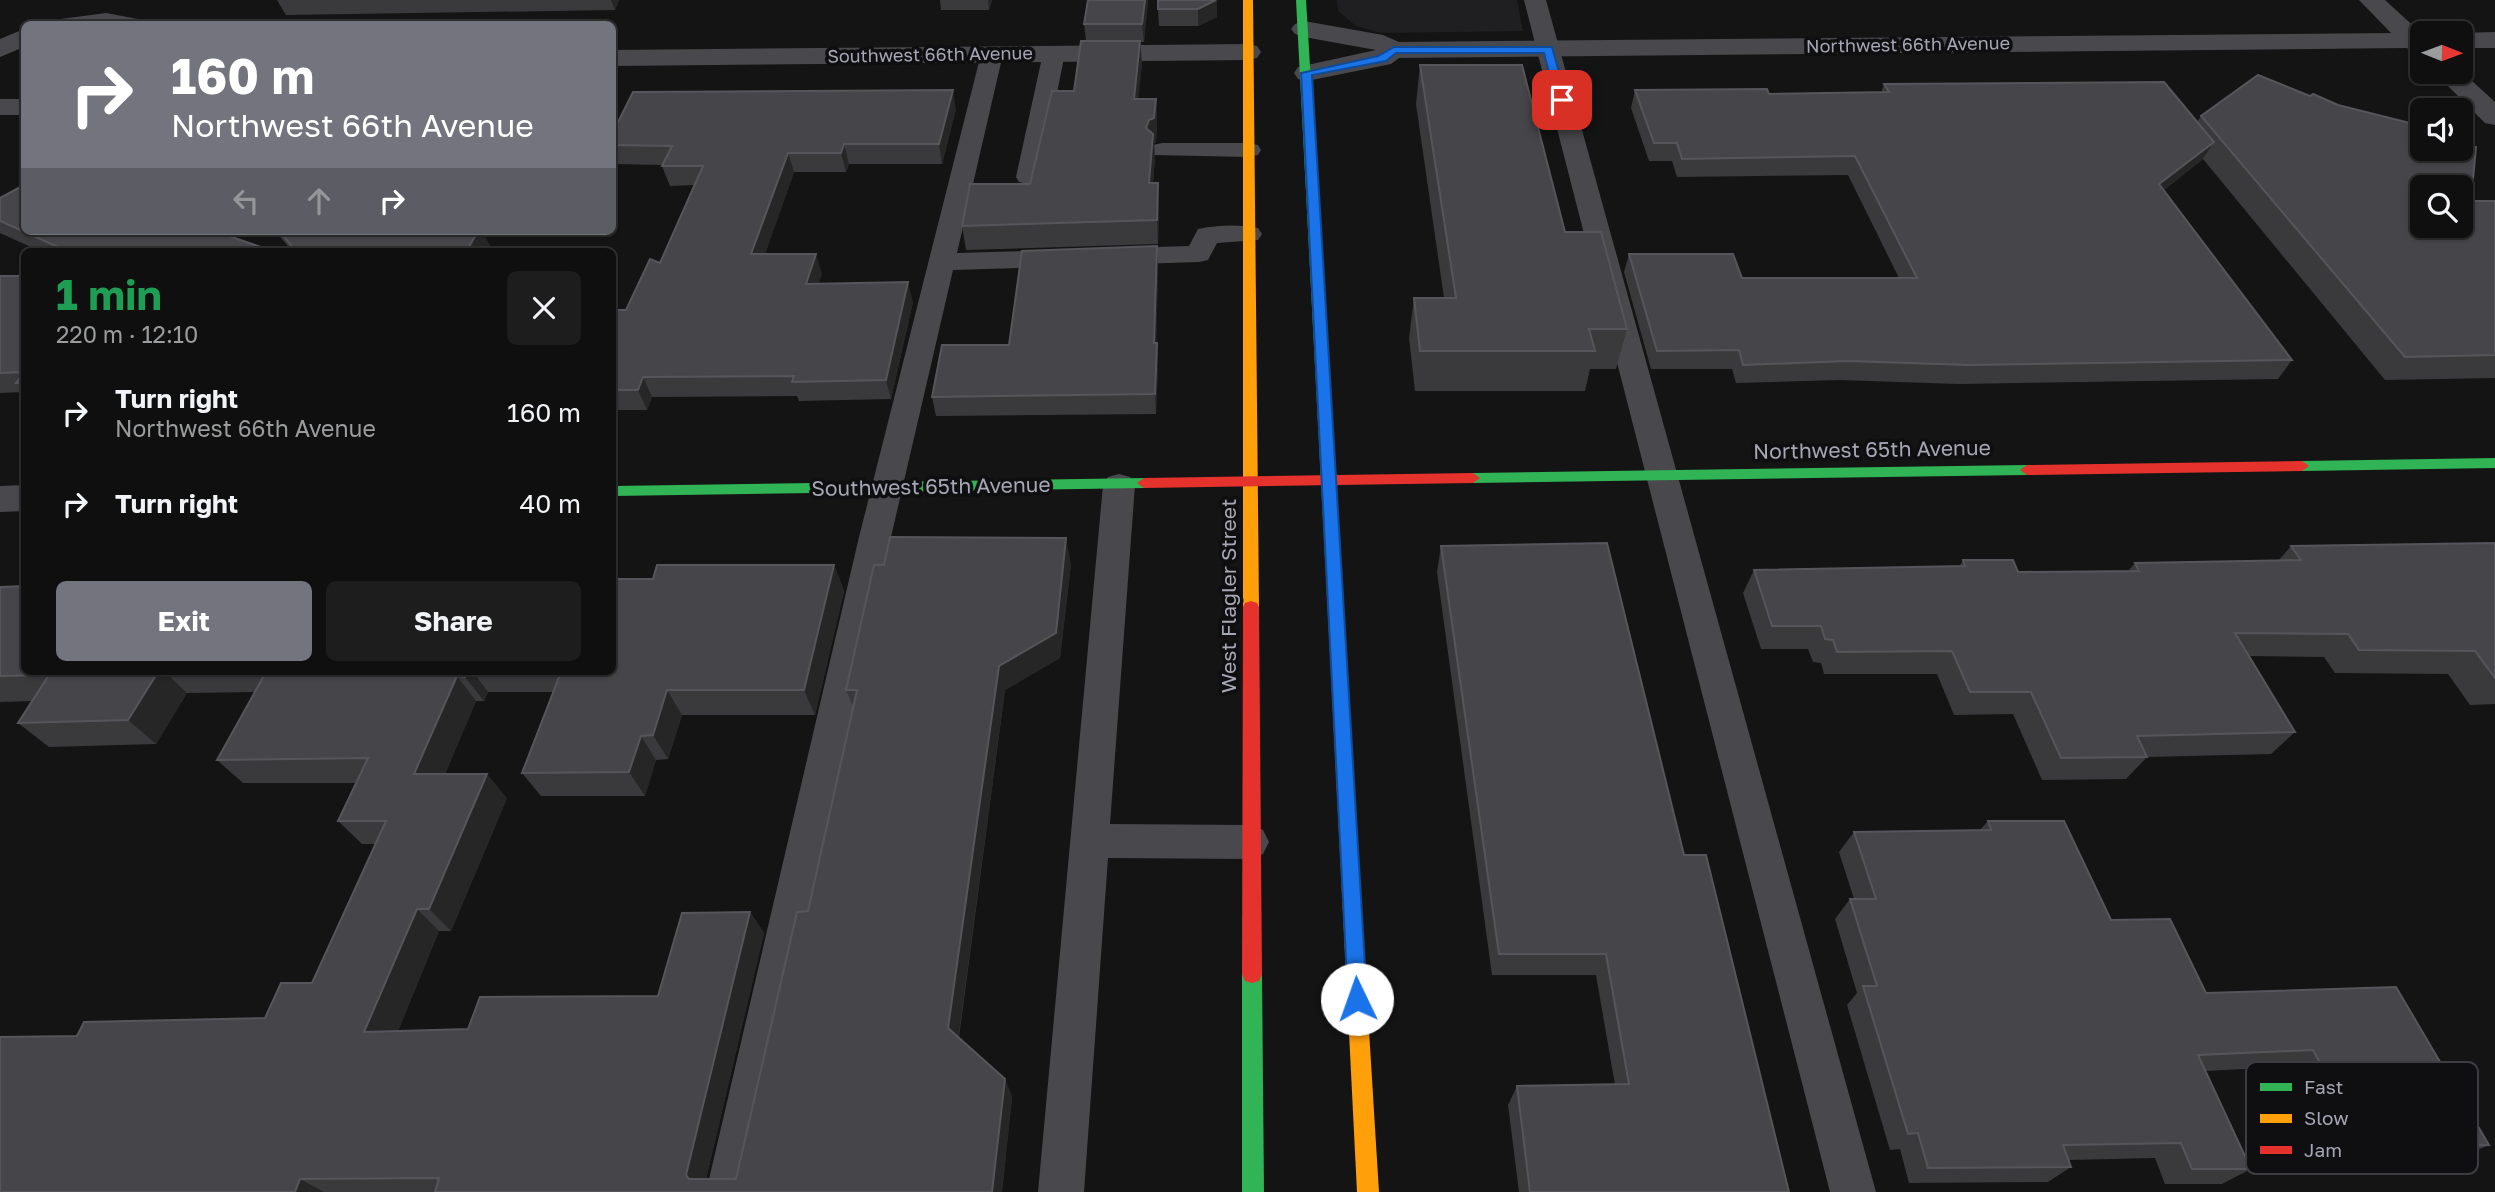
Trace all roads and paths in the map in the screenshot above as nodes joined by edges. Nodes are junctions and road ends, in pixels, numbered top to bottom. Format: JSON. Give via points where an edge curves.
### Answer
{"nodes":[{"id":1,"x":127,"y":0,"type":"edge"},
{"id":2,"x":1248,"y":0,"type":"edge"},
{"id":3,"x":1301,"y":0,"type":"edge"},
{"id":4,"x":1535,"y":0,"type":"edge"},
{"id":5,"x":2371,"y":0,"type":"edge"},
{"id":6,"x":118,"y":21,"type":"edge"},
{"id":7,"x":1304,"y":30,"type":"junction"},
{"id":8,"x":2410,"y":35,"type":"edge"},
{"id":9,"x":21,"y":38,"type":"edge"},
{"id":10,"x":2473,"y":40,"type":"edge"},
{"id":11,"x":2495,"y":40,"type":"edge"},
{"id":12,"x":2410,"y":43,"type":"edge"},
{"id":13,"x":0,"y":49,"type":"edge"},
{"id":14,"x":1394,"y":50,"type":"junction"},
{"id":15,"x":1548,"y":50,"type":"junction"},
{"id":16,"x":1248,"y":52,"type":"junction"},
{"id":17,"x":1054,"y":53,"type":"junction"},
{"id":18,"x":992,"y":54,"type":"junction"},
{"id":19,"x":616,"y":58,"type":"edge"},
{"id":20,"x":1307,"y":73,"type":"junction"},
{"id":21,"x":2460,"y":84,"type":"edge"},
{"id":22,"x":2495,"y":117,"type":"edge"},
{"id":23,"x":1162,"y":150,"type":"dead end"},
{"id":24,"x":1249,"y":150,"type":"junction"},
{"id":25,"x":1028,"y":177,"type":"dead end"},
{"id":26,"x":1249,"y":234,"type":"junction"},
{"id":27,"x":941,"y":262,"type":"junction"},
{"id":28,"x":2495,"y":463,"type":"edge"},
{"id":29,"x":1660,"y":474,"type":"junction"},
{"id":30,"x":1329,"y":480,"type":"junction"},
{"id":31,"x":1250,"y":483,"type":"junction"},
{"id":32,"x":1119,"y":485,"type":"junction"},
{"id":33,"x":886,"y":488,"type":"junction"},
{"id":34,"x":616,"y":491,"type":"edge"},
{"id":35,"x":21,"y":498,"type":"edge"},
{"id":36,"x":0,"y":499,"type":"edge"},
{"id":37,"x":1090,"y":841,"type":"junction"},
{"id":38,"x":1250,"y":842,"type":"junction"},
{"id":39,"x":729,"y":1192,"type":"edge"},
{"id":40,"x":1061,"y":1192,"type":"edge"},
{"id":41,"x":1253,"y":1192,"type":"edge"},
{"id":42,"x":1368,"y":1192,"type":"edge"},
{"id":43,"x":1853,"y":1192,"type":"edge"}],
"edges":[{"from":1,"to":6,"type":"street"},
{"from":2,"to":16,"type":"main road","name":"West Flagler Street"},
{"from":3,"to":7,"type":"main road"},
{"from":4,"to":15,"type":"lane"},
{"from":5,"to":8,"type":"street"},
{"from":7,"to":14,"type":"street","name":"Northwest 66th Avenue","via":[[1383,43]]},
{"from":7,"to":20,"type":"main road"},
{"from":9,"to":13,"type":"street"},
{"from":10,"to":11,"type":"street"},
{"from":12,"to":15,"type":"street","name":"Northwest 66th Avenue"},
{"from":14,"to":15,"type":"street","name":"Northwest 66th Avenue"},
{"from":14,"to":20,"type":"street","name":"Northwest 66th Avenue","via":[[1382,58]]},
{"from":15,"to":29,"type":"lane"},
{"from":16,"to":17,"type":"street","name":"Southwest 66th Avenue"},
{"from":16,"to":24,"type":"main road","name":"West Flagler Street"},
{"from":17,"to":18,"type":"street","name":"Southwest 66th Avenue"},
{"from":17,"to":25,"type":"lane"},
{"from":18,"to":19,"type":"street","name":"Southwest 66th Avenue"},
{"from":18,"to":27,"type":"lane"},
{"from":20,"to":30,"type":"main road"},
{"from":21,"to":22,"type":"street"},
{"from":23,"to":24,"type":"lane"},
{"from":24,"to":26,"type":"main road","name":"West Flagler Street"},
{"from":26,"to":27,"type":"lane","via":[[1208,235],[1199,254]]},
{"from":26,"to":31,"type":"main road","name":"West Flagler Street"},
{"from":27,"to":33,"type":"lane"},
{"from":28,"to":29,"type":"main road","name":"Northwest 65th Avenue"},
{"from":29,"to":30,"type":"main road","name":"Northwest 65th Avenue"},
{"from":29,"to":43,"type":"lane"},
{"from":30,"to":31,"type":"main road","name":"Northwest 65th Avenue"},
{"from":30,"to":42,"type":"main road"},
{"from":31,"to":32,"type":"main road","name":"Southwest 65th Avenue"},
{"from":31,"to":38,"type":"main road","name":"West Flagler Street"},
{"from":32,"to":33,"type":"main road","name":"Southwest 65th Avenue"},
{"from":32,"to":37,"type":"lane"},
{"from":33,"to":34,"type":"main road","name":"Southwest 65th Avenue"},
{"from":33,"to":39,"type":"lane"},
{"from":35,"to":36,"type":"street"},
{"from":37,"to":38,"type":"lane"},
{"from":37,"to":40,"type":"lane"},
{"from":38,"to":41,"type":"main road","name":"West Flagler Street"}]}
